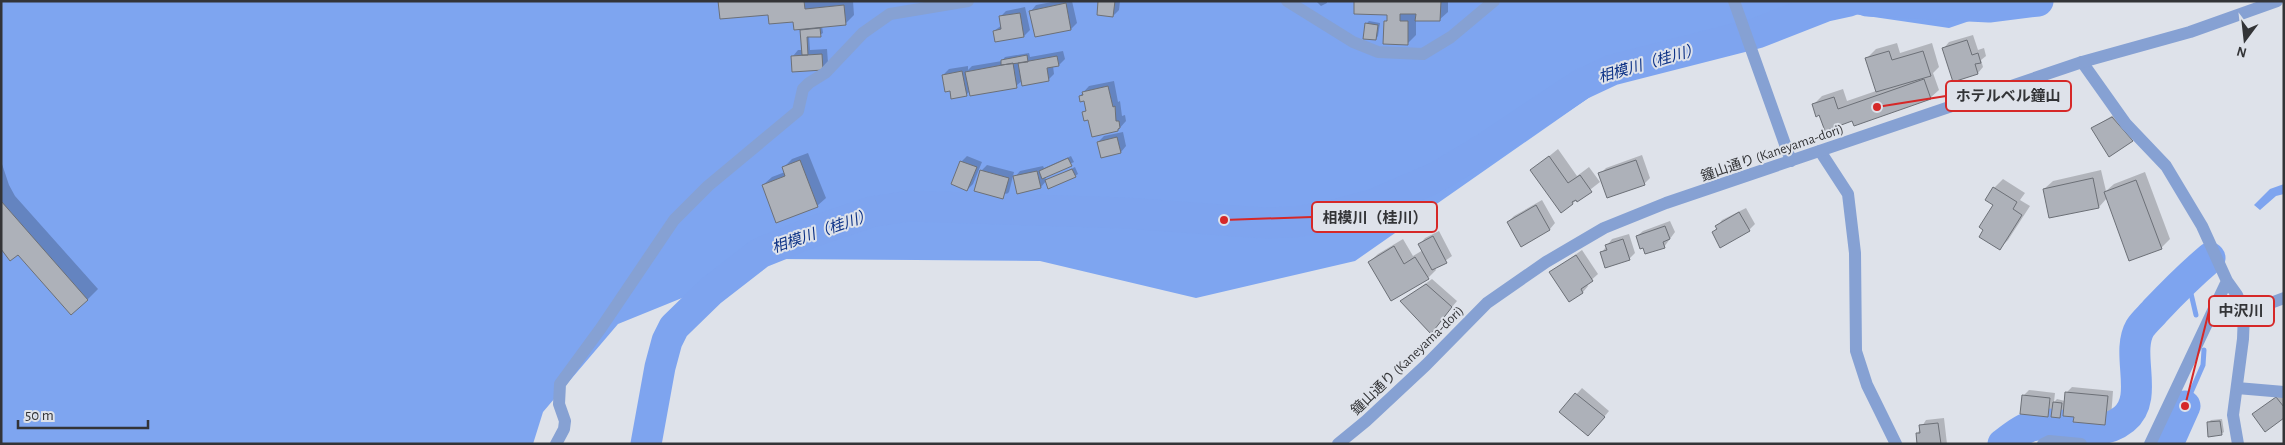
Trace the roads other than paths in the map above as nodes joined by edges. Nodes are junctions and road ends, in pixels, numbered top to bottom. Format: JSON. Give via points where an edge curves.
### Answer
{"nodes":[{"id":1,"x":968,"y":1,"type":"edge"},
{"id":2,"x":1287,"y":1,"type":"edge"},
{"id":3,"x":1494,"y":1,"type":"edge"},
{"id":4,"x":2277,"y":1,"type":"edge"},
{"id":5,"x":1735,"y":4,"type":"edge"},
{"id":6,"x":2082,"y":62,"type":"junction"},
{"id":7,"x":1820,"y":151,"type":"junction"},
{"id":8,"x":1791,"y":161,"type":"junction"},
{"id":9,"x":2227,"y":281,"type":"junction"},
{"id":10,"x":2284,"y":298,"type":"edge"},
{"id":11,"x":2244,"y":313,"type":"junction"},
{"id":12,"x":2237,"y":388,"type":"junction"},
{"id":13,"x":2284,"y":392,"type":"edge"},
{"id":14,"x":556,"y":444,"type":"edge"},
{"id":15,"x":1338,"y":444,"type":"edge"},
{"id":16,"x":1896,"y":444,"type":"edge"},
{"id":17,"x":2043,"y":444,"type":"edge"},
{"id":18,"x":2081,"y":444,"type":"edge"},
{"id":19,"x":2150,"y":444,"type":"edge"},
{"id":20,"x":2238,"y":444,"type":"edge"}],
"edges":[{"from":1,"to":14,"type":"street","via":[[890,14],[863,33],[825,73],[804,89],[798,111],[708,186],[674,220],[560,384],[558,404],[565,421]]},
{"from":2,"to":3,"type":"street","via":[[1353,42],[1378,52],[1423,54],[1451,37]]},
{"from":4,"to":6,"type":"street","name":"鐘山通り (Kaneyama-dori)","via":[[2190,32]]},
{"from":5,"to":8,"type":"street"},
{"from":6,"to":7,"type":"street","name":"鐘山通り (Kaneyama-dori)"},
{"from":6,"to":9,"type":"street","via":[[2126,124],[2166,166],[2202,226]]},
{"from":7,"to":8,"type":"street","name":"鐘山通り (Kaneyama-dori)"},
{"from":7,"to":16,"type":"street","via":[[1848,194],[1855,253],[1856,352],[1867,385]]},
{"from":8,"to":15,"type":"street","name":"鐘山通り (Kaneyama-dori)","via":[[1604,228],[1546,262],[1487,303],[1426,365]]},
{"from":9,"to":11,"type":"street"},
{"from":9,"to":19,"type":"street"},
{"from":10,"to":11,"type":"street"},
{"from":11,"to":12,"type":"street"},
{"from":12,"to":13,"type":"street"},
{"from":12,"to":20,"type":"street","via":[[2234,415]]},
{"from":17,"to":18,"type":"street","via":[[2049,441]]}]}
